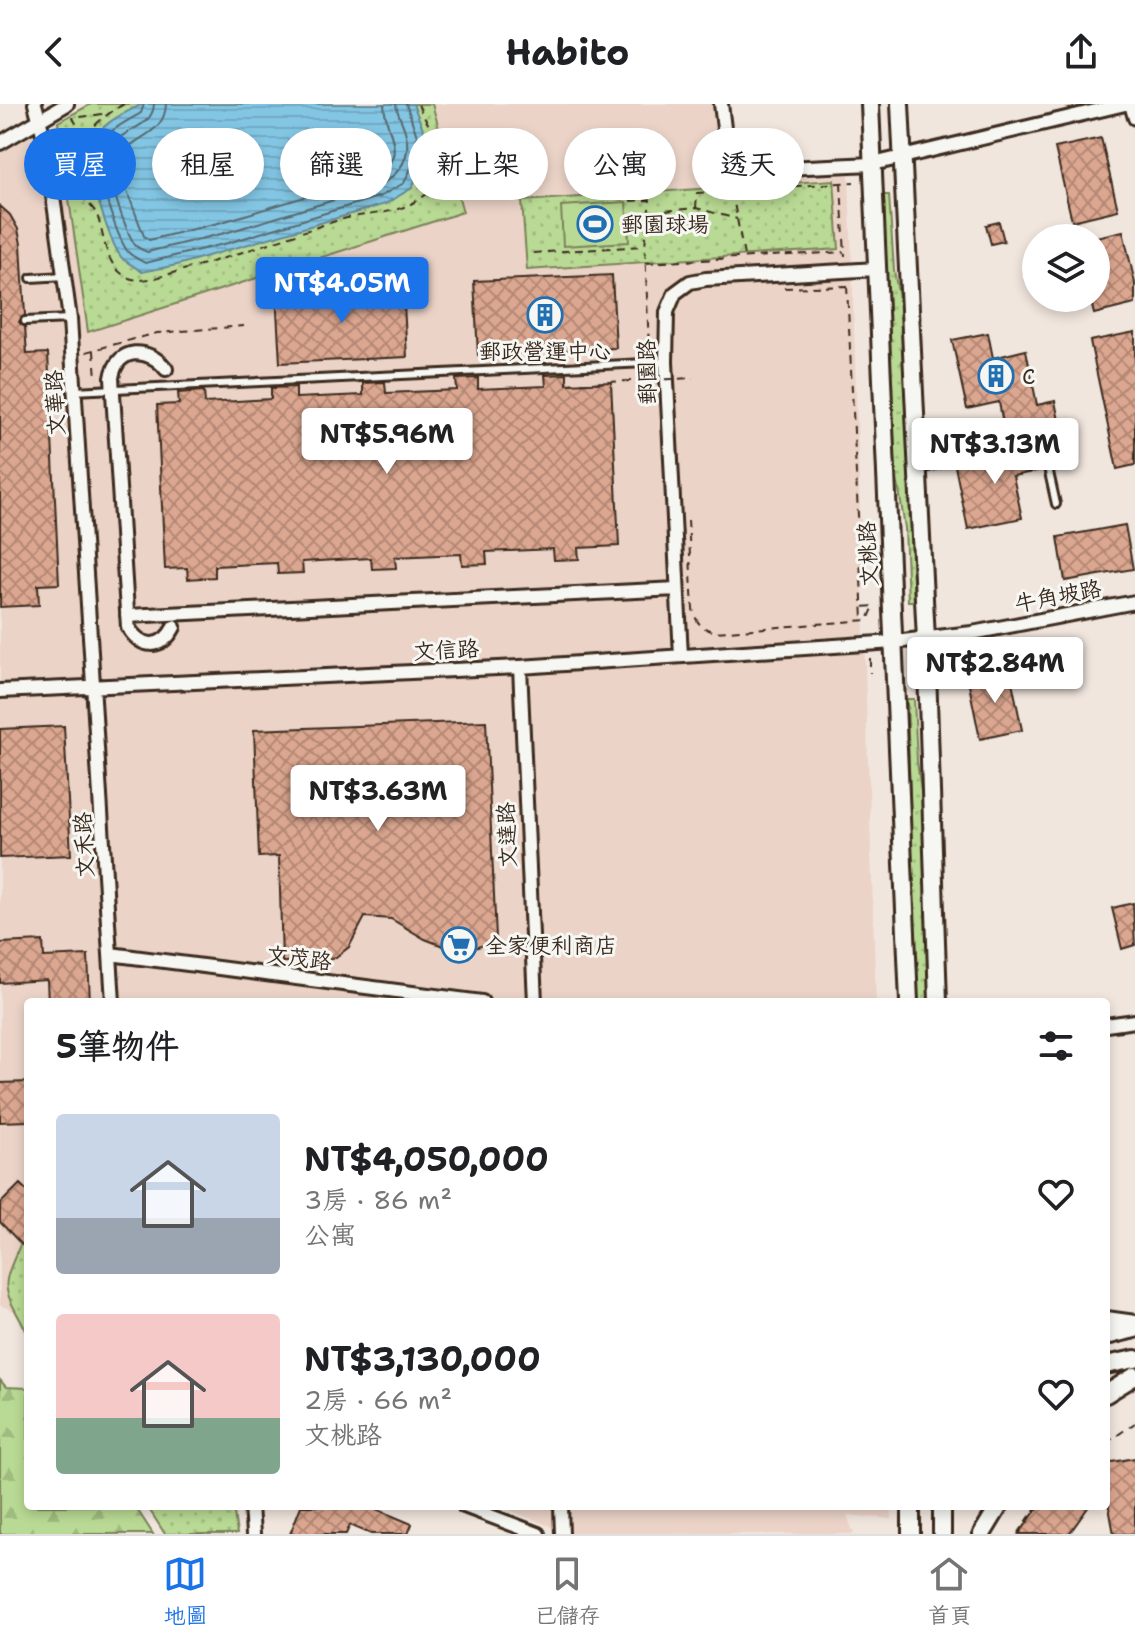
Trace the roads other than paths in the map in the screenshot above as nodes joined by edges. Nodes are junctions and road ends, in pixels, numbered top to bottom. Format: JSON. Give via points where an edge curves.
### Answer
{"nodes":[{"id":1,"x":35,"y":104,"type":"edge"},
{"id":2,"x":67,"y":104,"type":"edge"},
{"id":3,"x":721,"y":104,"type":"edge"},
{"id":4,"x":870,"y":104,"type":"edge"},
{"id":5,"x":900,"y":104,"type":"edge"},
{"id":6,"x":1125,"y":104,"type":"edge"},
{"id":7,"x":1131,"y":104,"type":"edge"},
{"id":8,"x":1135,"y":118,"type":"edge"},
{"id":9,"x":40,"y":119,"type":"junction"},
{"id":10,"x":0,"y":143,"type":"edge"},
{"id":11,"x":902,"y":156,"type":"junction"},
{"id":12,"x":873,"y":164,"type":"junction"},
{"id":13,"x":877,"y":269,"type":"junction"},
{"id":14,"x":65,"y":276,"type":"junction"},
{"id":15,"x":31,"y":278,"type":"dead end"},
{"id":16,"x":70,"y":319,"type":"junction"},
{"id":17,"x":25,"y":321,"type":"dead end"},
{"id":18,"x":672,"y":364,"type":"junction"},
{"id":19,"x":166,"y":369,"type":"dead end"},
{"id":20,"x":113,"y":388,"type":"junction"},
{"id":21,"x":74,"y":391,"type":"junction"},
{"id":22,"x":918,"y":470,"type":"junction"},
{"id":23,"x":1056,"y":504,"type":"dead end"},
{"id":24,"x":677,"y":589,"type":"junction"},
{"id":25,"x":1135,"y":602,"type":"edge"},
{"id":26,"x":127,"y":616,"type":"junction"},
{"id":27,"x":174,"y":627,"type":"dead end"},
{"id":28,"x":926,"y":640,"type":"junction"},
{"id":29,"x":894,"y":642,"type":"junction"},
{"id":30,"x":681,"y":656,"type":"junction"},
{"id":31,"x":520,"y":667,"type":"junction"},
{"id":32,"x":94,"y":687,"type":"junction"},
{"id":33,"x":0,"y":691,"type":"edge"},
{"id":34,"x":110,"y":954,"type":"junction"},
{"id":35,"x":113,"y":998,"type":"edge"},
{"id":36,"x":451,"y":998,"type":"edge"},
{"id":37,"x":535,"y":998,"type":"edge"},
{"id":38,"x":909,"y":998,"type":"edge"},
{"id":39,"x":938,"y":998,"type":"edge"},
{"id":40,"x":1135,"y":1021,"type":"edge"},
{"id":41,"x":1110,"y":1024,"type":"edge"},
{"id":42,"x":1110,"y":1321,"type":"edge"},
{"id":43,"x":1135,"y":1326,"type":"edge"},
{"id":44,"x":1110,"y":1335,"type":"edge"},
{"id":45,"x":1135,"y":1359,"type":"edge"},
{"id":46,"x":1110,"y":1364,"type":"edge"},
{"id":47,"x":1135,"y":1376,"type":"edge"},
{"id":48,"x":1110,"y":1392,"type":"edge"},
{"id":49,"x":251,"y":1510,"type":"edge"},
{"id":50,"x":475,"y":1510,"type":"edge"},
{"id":51,"x":561,"y":1510,"type":"edge"},
{"id":52,"x":911,"y":1510,"type":"edge"},
{"id":53,"x":942,"y":1510,"type":"edge"},
{"id":54,"x":997,"y":1510,"type":"edge"},
{"id":55,"x":253,"y":1534,"type":"edge"},
{"id":56,"x":538,"y":1534,"type":"edge"},
{"id":57,"x":562,"y":1534,"type":"edge"},
{"id":58,"x":911,"y":1534,"type":"edge"},
{"id":59,"x":942,"y":1534,"type":"edge"},
{"id":60,"x":982,"y":1534,"type":"edge"}],
"edges":[{"from":1,"to":9,"type":"street","name":"文華路"},
{"from":2,"to":9,"type":"street"},
{"from":3,"to":12,"type":"street","via":[[728,160],[735,169]]},
{"from":4,"to":12,"type":"street","name":"文桃路"},
{"from":5,"to":11,"type":"street"},
{"from":6,"to":11,"type":"street"},
{"from":7,"to":8,"type":"street"},
{"from":9,"to":10,"type":"street"},
{"from":9,"to":14,"type":"street","name":"文華路"},
{"from":11,"to":12,"type":"street"},
{"from":11,"to":22,"type":"street"},
{"from":12,"to":13,"type":"street","name":"文桃路"},
{"from":13,"to":18,"type":"street","name":"郵園路","via":[[690,282],[675,293],[667,312]]},
{"from":13,"to":29,"type":"street","name":"文桃路"},
{"from":14,"to":15,"type":"lane"},
{"from":14,"to":16,"type":"street","name":"文華路"},
{"from":16,"to":17,"type":"lane"},
{"from":16,"to":21,"type":"street","name":"文華路"},
{"from":18,"to":20,"type":"lane"},
{"from":18,"to":24,"type":"street","name":"郵園路"},
{"from":19,"to":20,"type":"street","via":[[149,354],[130,354],[113,371]]},
{"from":20,"to":21,"type":"lane"},
{"from":20,"to":26,"type":"street"},
{"from":21,"to":32,"type":"street","name":"文華路"},
{"from":22,"to":23,"type":"lane","via":[[1039,441]]},
{"from":22,"to":28,"type":"street"},
{"from":24,"to":26,"type":"street"},
{"from":24,"to":30,"type":"street","name":"郵園路"},
{"from":25,"to":28,"type":"street","name":"牛角坡路"},
{"from":26,"to":27,"type":"street","via":[[128,627],[142,643],[160,644]]},
{"from":28,"to":29,"type":"street","name":"牛角坡路"},
{"from":28,"to":39,"type":"street"},
{"from":29,"to":30,"type":"street","name":"文信路"},
{"from":29,"to":38,"type":"street","name":"文桃路"},
{"from":30,"to":31,"type":"street","name":"文信路"},
{"from":31,"to":32,"type":"street","name":"文信路"},
{"from":31,"to":37,"type":"street","name":"文達路"},
{"from":32,"to":33,"type":"street","name":"文信路"},
{"from":32,"to":34,"type":"street","name":"文禾路"},
{"from":34,"to":35,"type":"street","name":"文禾路"},
{"from":34,"to":36,"type":"street","name":"文茂路"},
{"from":40,"to":41,"type":"street"},
{"from":42,"to":43,"type":"street"},
{"from":43,"to":44,"type":"street"},
{"from":45,"to":46,"type":"street"},
{"from":47,"to":48,"type":"street"},
{"from":49,"to":55,"type":"street"},
{"from":50,"to":56,"type":"street"},
{"from":51,"to":57,"type":"street"},
{"from":52,"to":58,"type":"street"},
{"from":53,"to":59,"type":"street"},
{"from":54,"to":60,"type":"street"}]}
